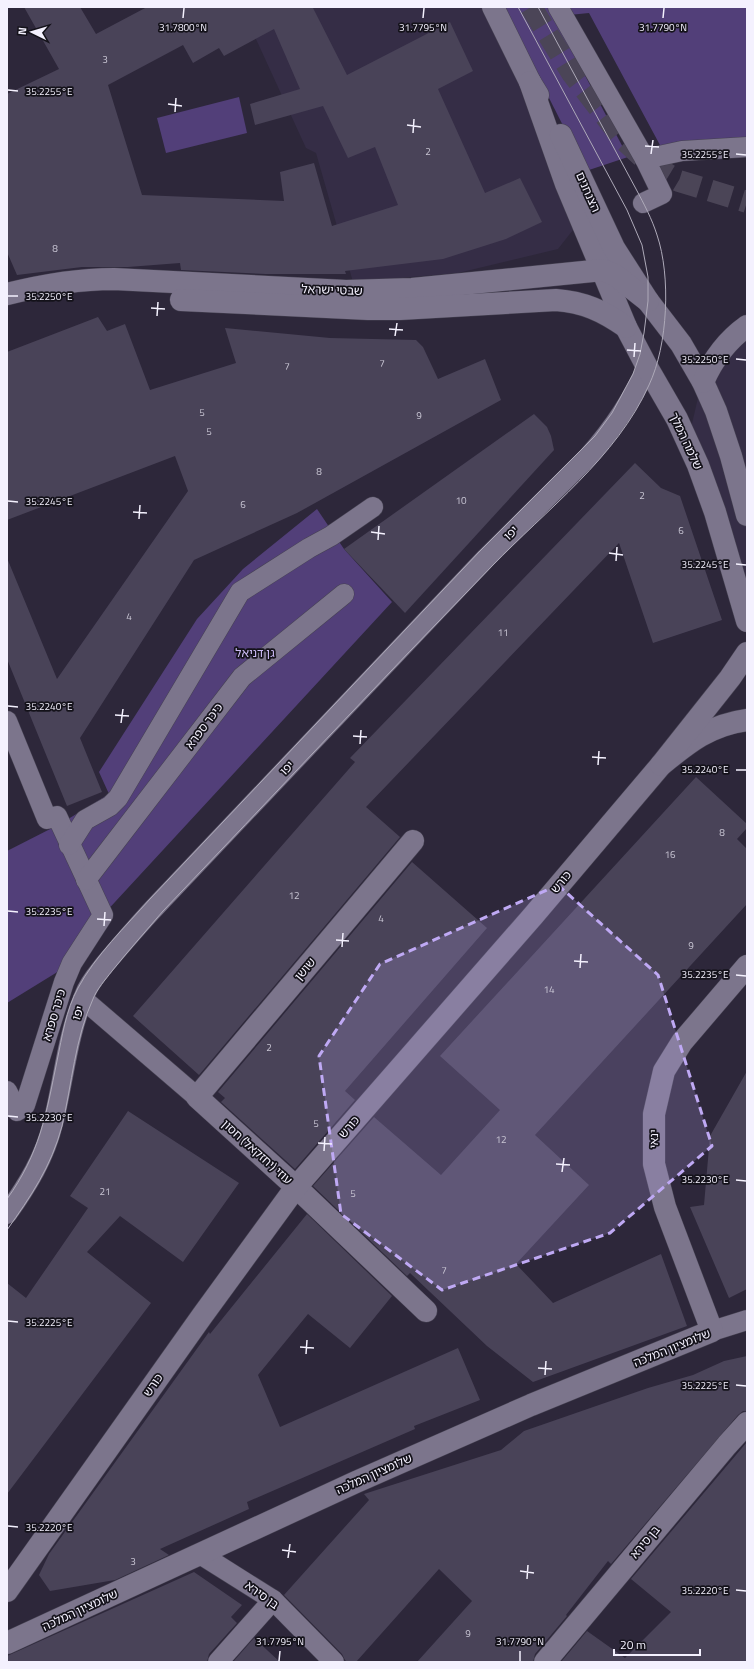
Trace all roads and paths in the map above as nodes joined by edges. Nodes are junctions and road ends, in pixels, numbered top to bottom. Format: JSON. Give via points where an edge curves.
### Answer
{"nodes":[{"id":1,"x":493,"y":7,"type":"edge"},
{"id":2,"x":558,"y":7,"type":"edge"},
{"id":3,"x":530,"y":82,"type":"junction"},
{"id":4,"x":747,"y":147,"type":"edge"},
{"id":5,"x":645,"y":159,"type":"junction"},
{"id":6,"x":643,"y":203,"type":"dead end"},
{"id":7,"x":603,"y":270,"type":"junction"},
{"id":8,"x":7,"y":294,"type":"edge"},
{"id":9,"x":181,"y":300,"type":"dead end"},
{"id":10,"x":648,"y":302,"type":"junction"},
{"id":11,"x":747,"y":326,"type":"edge"},
{"id":12,"x":626,"y":327,"type":"junction"},
{"id":13,"x":647,"y":367,"type":"junction"},
{"id":14,"x":703,"y":382,"type":"junction"},
{"id":15,"x":373,"y":507,"type":"dead end"},
{"id":16,"x":747,"y":515,"type":"edge"},
{"id":17,"x":344,"y":594,"type":"dead end"},
{"id":18,"x":747,"y":621,"type":"edge"},
{"id":19,"x":747,"y":653,"type":"edge"},
{"id":20,"x":747,"y":720,"type":"edge"},
{"id":21,"x":7,"y":721,"type":"edge"},
{"id":22,"x":661,"y":765,"type":"junction"},
{"id":23,"x":413,"y":841,"type":"dead end"},
{"id":24,"x":69,"y":845,"type":"junction"},
{"id":25,"x":86,"y":880,"type":"junction"},
{"id":26,"x":747,"y":966,"type":"edge"},
{"id":27,"x":83,"y":999,"type":"junction"},
{"id":28,"x":7,"y":1091,"type":"edge"},
{"id":29,"x":197,"y":1097,"type":"junction"},
{"id":30,"x":296,"y":1187,"type":"junction"},
{"id":31,"x":7,"y":1214,"type":"edge"},
{"id":32,"x":426,"y":1311,"type":"dead end"},
{"id":33,"x":747,"y":1320,"type":"edge"},
{"id":34,"x":712,"y":1331,"type":"junction"},
{"id":35,"x":747,"y":1423,"type":"edge"},
{"id":36,"x":200,"y":1554,"type":"junction"},
{"id":37,"x":7,"y":1591,"type":"edge"},
{"id":38,"x":273,"y":1600,"type":"junction"},
{"id":39,"x":7,"y":1643,"type":"edge"},
{"id":40,"x":218,"y":1662,"type":"edge"},
{"id":41,"x":334,"y":1662,"type":"edge"},
{"id":42,"x":545,"y":1662,"type":"edge"}],
"edges":[{"from":1,"to":3,"type":"street","name":"הצנחנים"},
{"from":2,"to":5,"type":"street"},
{"from":3,"to":7,"type":"street","name":"הצנחנים","via":[[566,184]]},
{"from":3,"to":10,"type":"street","name":"הצנחנים","via":[[568,148],[614,248]]},
{"from":4,"to":5,"type":"street","via":[[682,151]]},
{"from":5,"to":6,"type":"street","via":[[662,194]]},
{"from":7,"to":8,"type":"street","name":"שבטי ישראל","via":[[412,290],[346,291],[92,279],[41,285]]},
{"from":7,"to":10,"type":"street","via":[[615,275]]},
{"from":7,"to":12,"type":"street","name":"שלמה המלך"},
{"from":9,"to":12,"type":"street","name":"שבטי ישראל","via":[[368,309],[556,300],[588,306]]},
{"from":10,"to":14,"type":"street","via":[[681,344]]},
{"from":11,"to":14,"type":"street","via":[[721,350]]},
{"from":12,"to":13,"type":"street","name":"שלמה המלך"},
{"from":13,"to":18,"type":"street","name":"שלמה המלך","via":[[677,419],[698,465],[715,512]]},
{"from":13,"to":27,"type":"street","name":"יפו","via":[[629,402],[603,440],[486,558],[157,905],[96,976]]},
{"from":14,"to":16,"type":"street","via":[[731,456]]},
{"from":15,"to":24,"type":"street","via":[[240,592],[118,798],[110,806],[86,820]]},
{"from":17,"to":25,"type":"street","name":"כיכר ספרא","via":[[242,678]]},
{"from":19,"to":22,"type":"street"},
{"from":20,"to":22,"type":"street","name":"כורש","via":[[706,732],[686,744]]},
{"from":21,"to":24,"type":"street","name":"כיכר ספרא","via":[[47,819],[57,816]]},
{"from":22,"to":30,"type":"street","name":"כורש"},
{"from":23,"to":29,"type":"street","name":"שושן"},
{"from":24,"to":25,"type":"street","name":"כיכר ספרא"},
{"from":25,"to":28,"type":"street","name":"כיכר ספרא","via":[[103,915],[72,963],[64,982],[26,1105],[17,1111]]},
{"from":26,"to":34,"type":"street","name":"ינאי","via":[[682,1042],[664,1071],[654,1114],[654,1164],[664,1207]]},
{"from":27,"to":29,"type":"street","name":"עוזי (יחזקאל) חסון"},
{"from":27,"to":31,"type":"street","name":"יפו","via":[[72,1031],[53,1124],[45,1150],[37,1168]]},
{"from":29,"to":30,"type":"street","name":"עוזי (יחזקאל) חסון"},
{"from":30,"to":32,"type":"street","name":"עוזי (יחזקאל) חסון"},
{"from":30,"to":37,"type":"street","name":"כורש"},
{"from":33,"to":34,"type":"street","name":"שלומציון המלכה"},
{"from":34,"to":36,"type":"street","name":"שלומציון המלכה","via":[[531,1405]]},
{"from":35,"to":42,"type":"street","name":"בן סירא"},
{"from":36,"to":38,"type":"street","name":"בן סירא"},
{"from":36,"to":39,"type":"street","name":"שלומציון המלכה"},
{"from":38,"to":40,"type":"street"},
{"from":38,"to":41,"type":"street","name":"בן סירא"}]}
